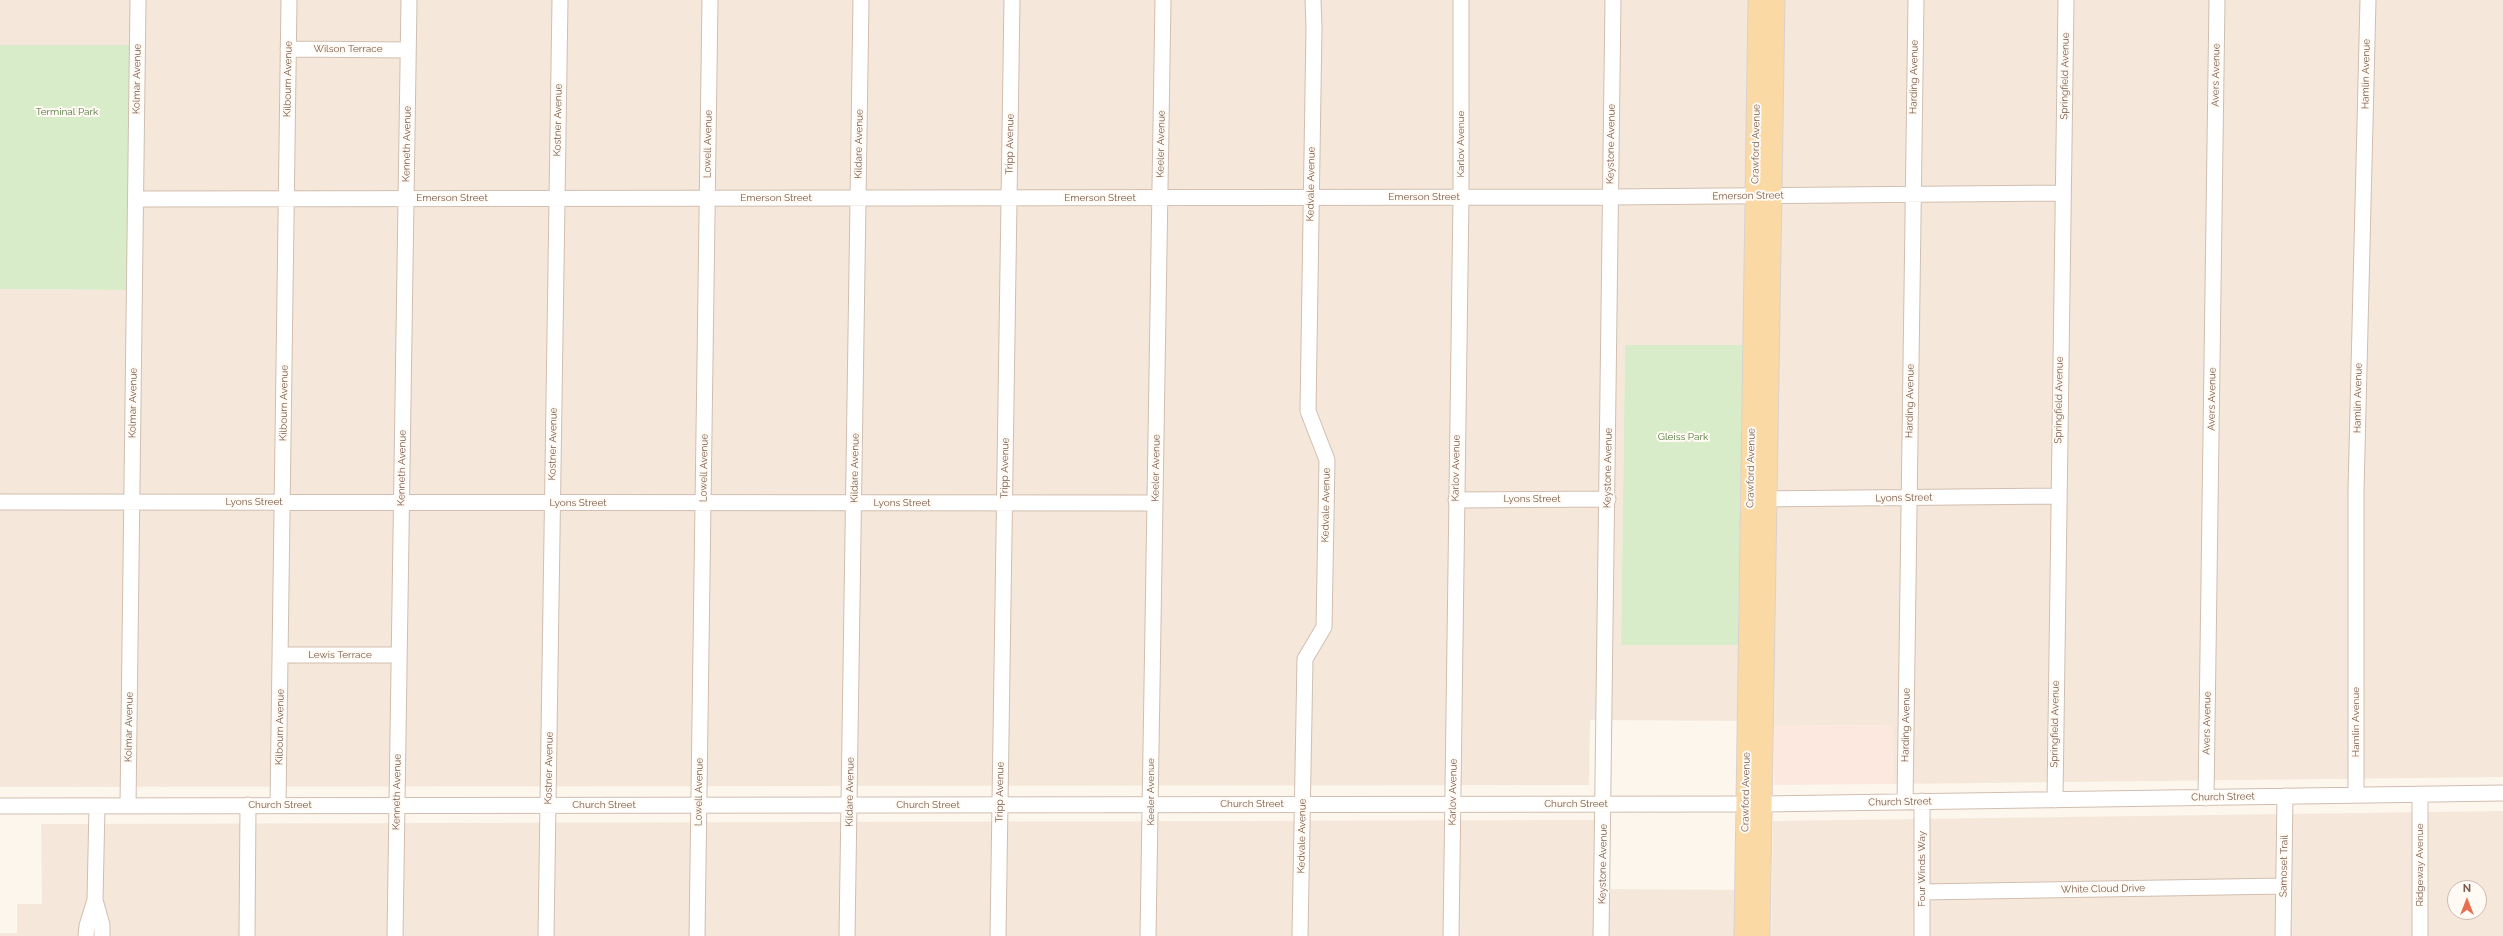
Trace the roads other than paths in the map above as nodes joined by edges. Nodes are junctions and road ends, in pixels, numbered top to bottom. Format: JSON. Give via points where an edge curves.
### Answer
{"nodes":[{"id":1,"x":138,"y":0,"type":"edge"},
{"id":2,"x":288,"y":0,"type":"edge"},
{"id":3,"x":409,"y":0,"type":"edge"},
{"id":4,"x":560,"y":0,"type":"edge"},
{"id":5,"x":710,"y":0,"type":"edge"},
{"id":6,"x":861,"y":0,"type":"edge"},
{"id":7,"x":1012,"y":0,"type":"edge"},
{"id":8,"x":1163,"y":0,"type":"edge"},
{"id":9,"x":1313,"y":0,"type":"edge"},
{"id":10,"x":1461,"y":0,"type":"edge"},
{"id":11,"x":1613,"y":0,"type":"edge"},
{"id":12,"x":1758,"y":0,"type":"edge"},
{"id":13,"x":1775,"y":0,"type":"edge"},
{"id":14,"x":1916,"y":0,"type":"edge"},
{"id":15,"x":2066,"y":0,"type":"edge"},
{"id":16,"x":2217,"y":0,"type":"edge"},
{"id":17,"x":2368,"y":0,"type":"edge"},
{"id":18,"x":288,"y":49,"type":"junction"},
{"id":19,"x":408,"y":50,"type":"junction"},
{"id":20,"x":2064,"y":193,"type":"junction"},
{"id":21,"x":1912,"y":195,"type":"junction"},
{"id":22,"x":1764,"y":196,"type":"junction"},
{"id":23,"x":1461,"y":197,"type":"junction"},
{"id":24,"x":1611,"y":197,"type":"junction"},
{"id":25,"x":406,"y":198,"type":"junction"},
{"id":26,"x":557,"y":198,"type":"junction"},
{"id":27,"x":707,"y":198,"type":"junction"},
{"id":28,"x":858,"y":198,"type":"junction"},
{"id":29,"x":1009,"y":198,"type":"junction"},
{"id":30,"x":1160,"y":198,"type":"junction"},
{"id":31,"x":1310,"y":198,"type":"junction"},
{"id":32,"x":136,"y":199,"type":"junction"},
{"id":33,"x":286,"y":199,"type":"junction"},
{"id":34,"x":2058,"y":496,"type":"junction"},
{"id":35,"x":1909,"y":498,"type":"junction"},
{"id":36,"x":1608,"y":499,"type":"junction"},
{"id":37,"x":1759,"y":499,"type":"junction"},
{"id":38,"x":1456,"y":500,"type":"junction"},
{"id":39,"x":0,"y":502,"type":"edge"},
{"id":40,"x":132,"y":502,"type":"junction"},
{"id":41,"x":282,"y":502,"type":"junction"},
{"id":42,"x":402,"y":503,"type":"junction"},
{"id":43,"x":552,"y":503,"type":"junction"},
{"id":44,"x":703,"y":503,"type":"junction"},
{"id":45,"x":854,"y":503,"type":"junction"},
{"id":46,"x":1005,"y":503,"type":"junction"},
{"id":47,"x":1155,"y":503,"type":"junction"},
{"id":48,"x":399,"y":654,"type":"junction"},
{"id":49,"x":281,"y":655,"type":"junction"},
{"id":50,"x":2503,"y":794,"type":"edge"},
{"id":51,"x":2356,"y":795,"type":"junction"},
{"id":52,"x":2420,"y":795,"type":"junction"},
{"id":53,"x":2285,"y":796,"type":"junction"},
{"id":54,"x":2206,"y":798,"type":"junction"},
{"id":55,"x":2055,"y":800,"type":"junction"},
{"id":56,"x":1905,"y":802,"type":"junction"},
{"id":57,"x":1922,"y":802,"type":"junction"},
{"id":58,"x":1302,"y":804,"type":"junction"},
{"id":59,"x":1453,"y":804,"type":"junction"},
{"id":60,"x":1604,"y":804,"type":"junction"},
{"id":61,"x":1754,"y":804,"type":"junction"},
{"id":62,"x":397,"y":805,"type":"junction"},
{"id":63,"x":548,"y":805,"type":"junction"},
{"id":64,"x":699,"y":805,"type":"junction"},
{"id":65,"x":849,"y":805,"type":"junction"},
{"id":66,"x":1000,"y":805,"type":"junction"},
{"id":67,"x":1151,"y":805,"type":"junction"},
{"id":68,"x":0,"y":806,"type":"edge"},
{"id":69,"x":97,"y":806,"type":"junction"},
{"id":70,"x":128,"y":806,"type":"junction"},
{"id":71,"x":248,"y":806,"type":"junction"},
{"id":72,"x":278,"y":806,"type":"junction"},
{"id":73,"x":2283,"y":886,"type":"junction"},
{"id":74,"x":1922,"y":892,"type":"junction"},
{"id":75,"x":95,"y":900,"type":"junction"},
{"id":76,"x":86,"y":936,"type":"edge"},
{"id":77,"x":102,"y":936,"type":"edge"},
{"id":78,"x":246,"y":936,"type":"edge"},
{"id":79,"x":395,"y":936,"type":"edge"},
{"id":80,"x":546,"y":936,"type":"edge"},
{"id":81,"x":697,"y":936,"type":"edge"},
{"id":82,"x":847,"y":936,"type":"edge"},
{"id":83,"x":998,"y":936,"type":"edge"},
{"id":84,"x":1148,"y":936,"type":"edge"},
{"id":85,"x":1300,"y":936,"type":"edge"},
{"id":86,"x":1451,"y":936,"type":"edge"},
{"id":87,"x":1601,"y":936,"type":"edge"},
{"id":88,"x":1744,"y":936,"type":"edge"},
{"id":89,"x":1760,"y":936,"type":"edge"},
{"id":90,"x":1922,"y":936,"type":"edge"},
{"id":91,"x":2283,"y":936,"type":"edge"},
{"id":92,"x":2420,"y":936,"type":"edge"}],
"edges":[{"from":1,"to":32,"type":"street","name":"Kolmar Avenue"},
{"from":2,"to":18,"type":"street","name":"Kilbourn Avenue"},
{"from":3,"to":19,"type":"street","name":"Kenneth Avenue"},
{"from":4,"to":26,"type":"street","name":"Kostner Avenue"},
{"from":5,"to":27,"type":"street","name":"Lowell Avenue"},
{"from":6,"to":28,"type":"street","name":"Kildare Avenue"},
{"from":7,"to":29,"type":"street","name":"Tripp Avenue"},
{"from":8,"to":30,"type":"street","name":"Keeler Avenue"},
{"from":9,"to":31,"type":"street","name":"Kedvale Avenue"},
{"from":10,"to":23,"type":"street","name":"Karlov Avenue"},
{"from":11,"to":24,"type":"street","name":"Keystone Avenue"},
{"from":12,"to":22,"type":"main road","name":"Crawford Avenue"},
{"from":13,"to":22,"type":"main road","name":"Crawford Avenue"},
{"from":14,"to":21,"type":"street","name":"Harding Avenue"},
{"from":15,"to":20,"type":"street","name":"Springfield Avenue"},
{"from":16,"to":54,"type":"street","name":"Avers Avenue"},
{"from":17,"to":51,"type":"street","name":"Hamlin Avenue","via":[[2356,491]]},
{"from":18,"to":19,"type":"street","name":"Wilson Terrace"},
{"from":18,"to":33,"type":"street","name":"Kilbourn Avenue"},
{"from":19,"to":25,"type":"street","name":"Kenneth Avenue"},
{"from":20,"to":21,"type":"street","name":"Emerson Street"},
{"from":20,"to":34,"type":"street","name":"Springfield Avenue"},
{"from":21,"to":22,"type":"street","name":"Emerson Street"},
{"from":21,"to":35,"type":"street","name":"Harding Avenue"},
{"from":22,"to":24,"type":"street","name":"Emerson Street"},
{"from":22,"to":37,"type":"main road","name":"Crawford Avenue"},
{"from":23,"to":24,"type":"street","name":"Emerson Street"},
{"from":23,"to":31,"type":"street","name":"Emerson Street"},
{"from":23,"to":38,"type":"street","name":"Karlov Avenue"},
{"from":24,"to":36,"type":"street","name":"Keystone Avenue"},
{"from":25,"to":26,"type":"street","name":"Emerson Street"},
{"from":25,"to":33,"type":"street","name":"Emerson Street"},
{"from":25,"to":42,"type":"street","name":"Kenneth Avenue"},
{"from":26,"to":27,"type":"street","name":"Emerson Street"},
{"from":26,"to":43,"type":"street","name":"Kostner Avenue"},
{"from":27,"to":28,"type":"street","name":"Emerson Street"},
{"from":27,"to":44,"type":"street","name":"Lowell Avenue"},
{"from":28,"to":29,"type":"street","name":"Emerson Street"},
{"from":28,"to":45,"type":"street","name":"Kildare Avenue"},
{"from":29,"to":30,"type":"street","name":"Emerson Street"},
{"from":29,"to":46,"type":"street","name":"Tripp Avenue"},
{"from":30,"to":31,"type":"street","name":"Emerson Street"},
{"from":30,"to":47,"type":"street","name":"Keeler Avenue"},
{"from":31,"to":58,"type":"street","name":"Kedvale Avenue","via":[[1308,411],[1327,460],[1327,468],[1324,627],[1305,659]]},
{"from":32,"to":33,"type":"street","name":"Emerson Street"},
{"from":32,"to":40,"type":"street","name":"Kolmar Avenue"},
{"from":33,"to":41,"type":"street","name":"Kilbourn Avenue"},
{"from":34,"to":35,"type":"street","name":"Lyons Street"},
{"from":34,"to":55,"type":"street","name":"Springfield Avenue"},
{"from":35,"to":37,"type":"street","name":"Lyons Street"},
{"from":35,"to":56,"type":"street","name":"Harding Avenue"},
{"from":36,"to":38,"type":"street","name":"Lyons Street"},
{"from":36,"to":60,"type":"street","name":"Keystone Avenue"},
{"from":37,"to":61,"type":"main road","name":"Crawford Avenue"},
{"from":38,"to":59,"type":"street","name":"Karlov Avenue"},
{"from":39,"to":40,"type":"street","name":"Lyons Street"},
{"from":40,"to":41,"type":"street","name":"Lyons Street"},
{"from":40,"to":70,"type":"street","name":"Kolmar Avenue"},
{"from":41,"to":42,"type":"street","name":"Lyons Street"},
{"from":41,"to":49,"type":"street","name":"Kilbourn Avenue"},
{"from":42,"to":43,"type":"street","name":"Lyons Street"},
{"from":42,"to":48,"type":"street","name":"Kenneth Avenue"},
{"from":43,"to":44,"type":"street","name":"Lyons Street"},
{"from":43,"to":63,"type":"street","name":"Kostner Avenue"},
{"from":44,"to":45,"type":"street","name":"Lyons Street"},
{"from":44,"to":64,"type":"street","name":"Lowell Avenue"},
{"from":45,"to":46,"type":"street","name":"Lyons Street"},
{"from":45,"to":65,"type":"street","name":"Kildare Avenue"},
{"from":46,"to":47,"type":"street","name":"Lyons Street"},
{"from":46,"to":66,"type":"street","name":"Tripp Avenue"},
{"from":47,"to":67,"type":"street","name":"Keeler Avenue"},
{"from":48,"to":49,"type":"street","name":"Lewis Terrace"},
{"from":48,"to":62,"type":"street","name":"Kenneth Avenue"},
{"from":49,"to":72,"type":"street","name":"Kilbourn Avenue"},
{"from":50,"to":52,"type":"street","name":"Church Street"},
{"from":51,"to":52,"type":"street","name":"Church Street"},
{"from":51,"to":53,"type":"street","name":"Church Street"},
{"from":52,"to":92,"type":"street","name":"Ridgeway Avenue"},
{"from":53,"to":54,"type":"street","name":"Church Street"},
{"from":53,"to":73,"type":"street","name":"Samoset Trail"},
{"from":54,"to":55,"type":"street","name":"Church Street"},
{"from":55,"to":57,"type":"street","name":"Church Street"},
{"from":56,"to":57,"type":"street","name":"Church Street"},
{"from":56,"to":61,"type":"street","name":"Church Street"},
{"from":57,"to":74,"type":"street","name":"Four Winds Way"},
{"from":58,"to":59,"type":"street","name":"Church Street"},
{"from":58,"to":67,"type":"street","name":"Church Street"},
{"from":58,"to":85,"type":"street","name":"Kedvale Avenue"},
{"from":59,"to":60,"type":"street","name":"Church Street"},
{"from":59,"to":86,"type":"street","name":"Karlov Avenue"},
{"from":60,"to":61,"type":"street","name":"Church Street"},
{"from":60,"to":87,"type":"street","name":"Keystone Avenue"},
{"from":61,"to":88,"type":"main road","name":"Crawford Avenue"},
{"from":61,"to":89,"type":"main road","name":"Crawford Avenue"},
{"from":62,"to":63,"type":"street","name":"Church Street"},
{"from":62,"to":72,"type":"street","name":"Church Street"},
{"from":62,"to":79,"type":"street","name":"Kenneth Avenue"},
{"from":63,"to":64,"type":"street","name":"Church Street"},
{"from":63,"to":80,"type":"street","name":"Kostner Avenue"},
{"from":64,"to":65,"type":"street","name":"Church Street"},
{"from":64,"to":81,"type":"street","name":"Lowell Avenue"},
{"from":65,"to":66,"type":"street","name":"Church Street"},
{"from":65,"to":82,"type":"street","name":"Kildare Avenue"},
{"from":66,"to":67,"type":"street","name":"Church Street"},
{"from":66,"to":83,"type":"street","name":"Tripp Avenue"},
{"from":67,"to":84,"type":"street","name":"Keeler Avenue"},
{"from":68,"to":69,"type":"street","name":"Church Street"},
{"from":69,"to":70,"type":"street","name":"Church Street"},
{"from":69,"to":75,"type":"street"},
{"from":70,"to":71,"type":"street","name":"Church Street"},
{"from":71,"to":72,"type":"street","name":"Church Street"},
{"from":71,"to":78,"type":"street"},
{"from":73,"to":74,"type":"street","name":"White Cloud Drive"},
{"from":73,"to":91,"type":"street","name":"Samoset Trail"},
{"from":74,"to":90,"type":"street","name":"Four Winds Way"},
{"from":75,"to":76,"type":"street"},
{"from":75,"to":77,"type":"street"}]}
